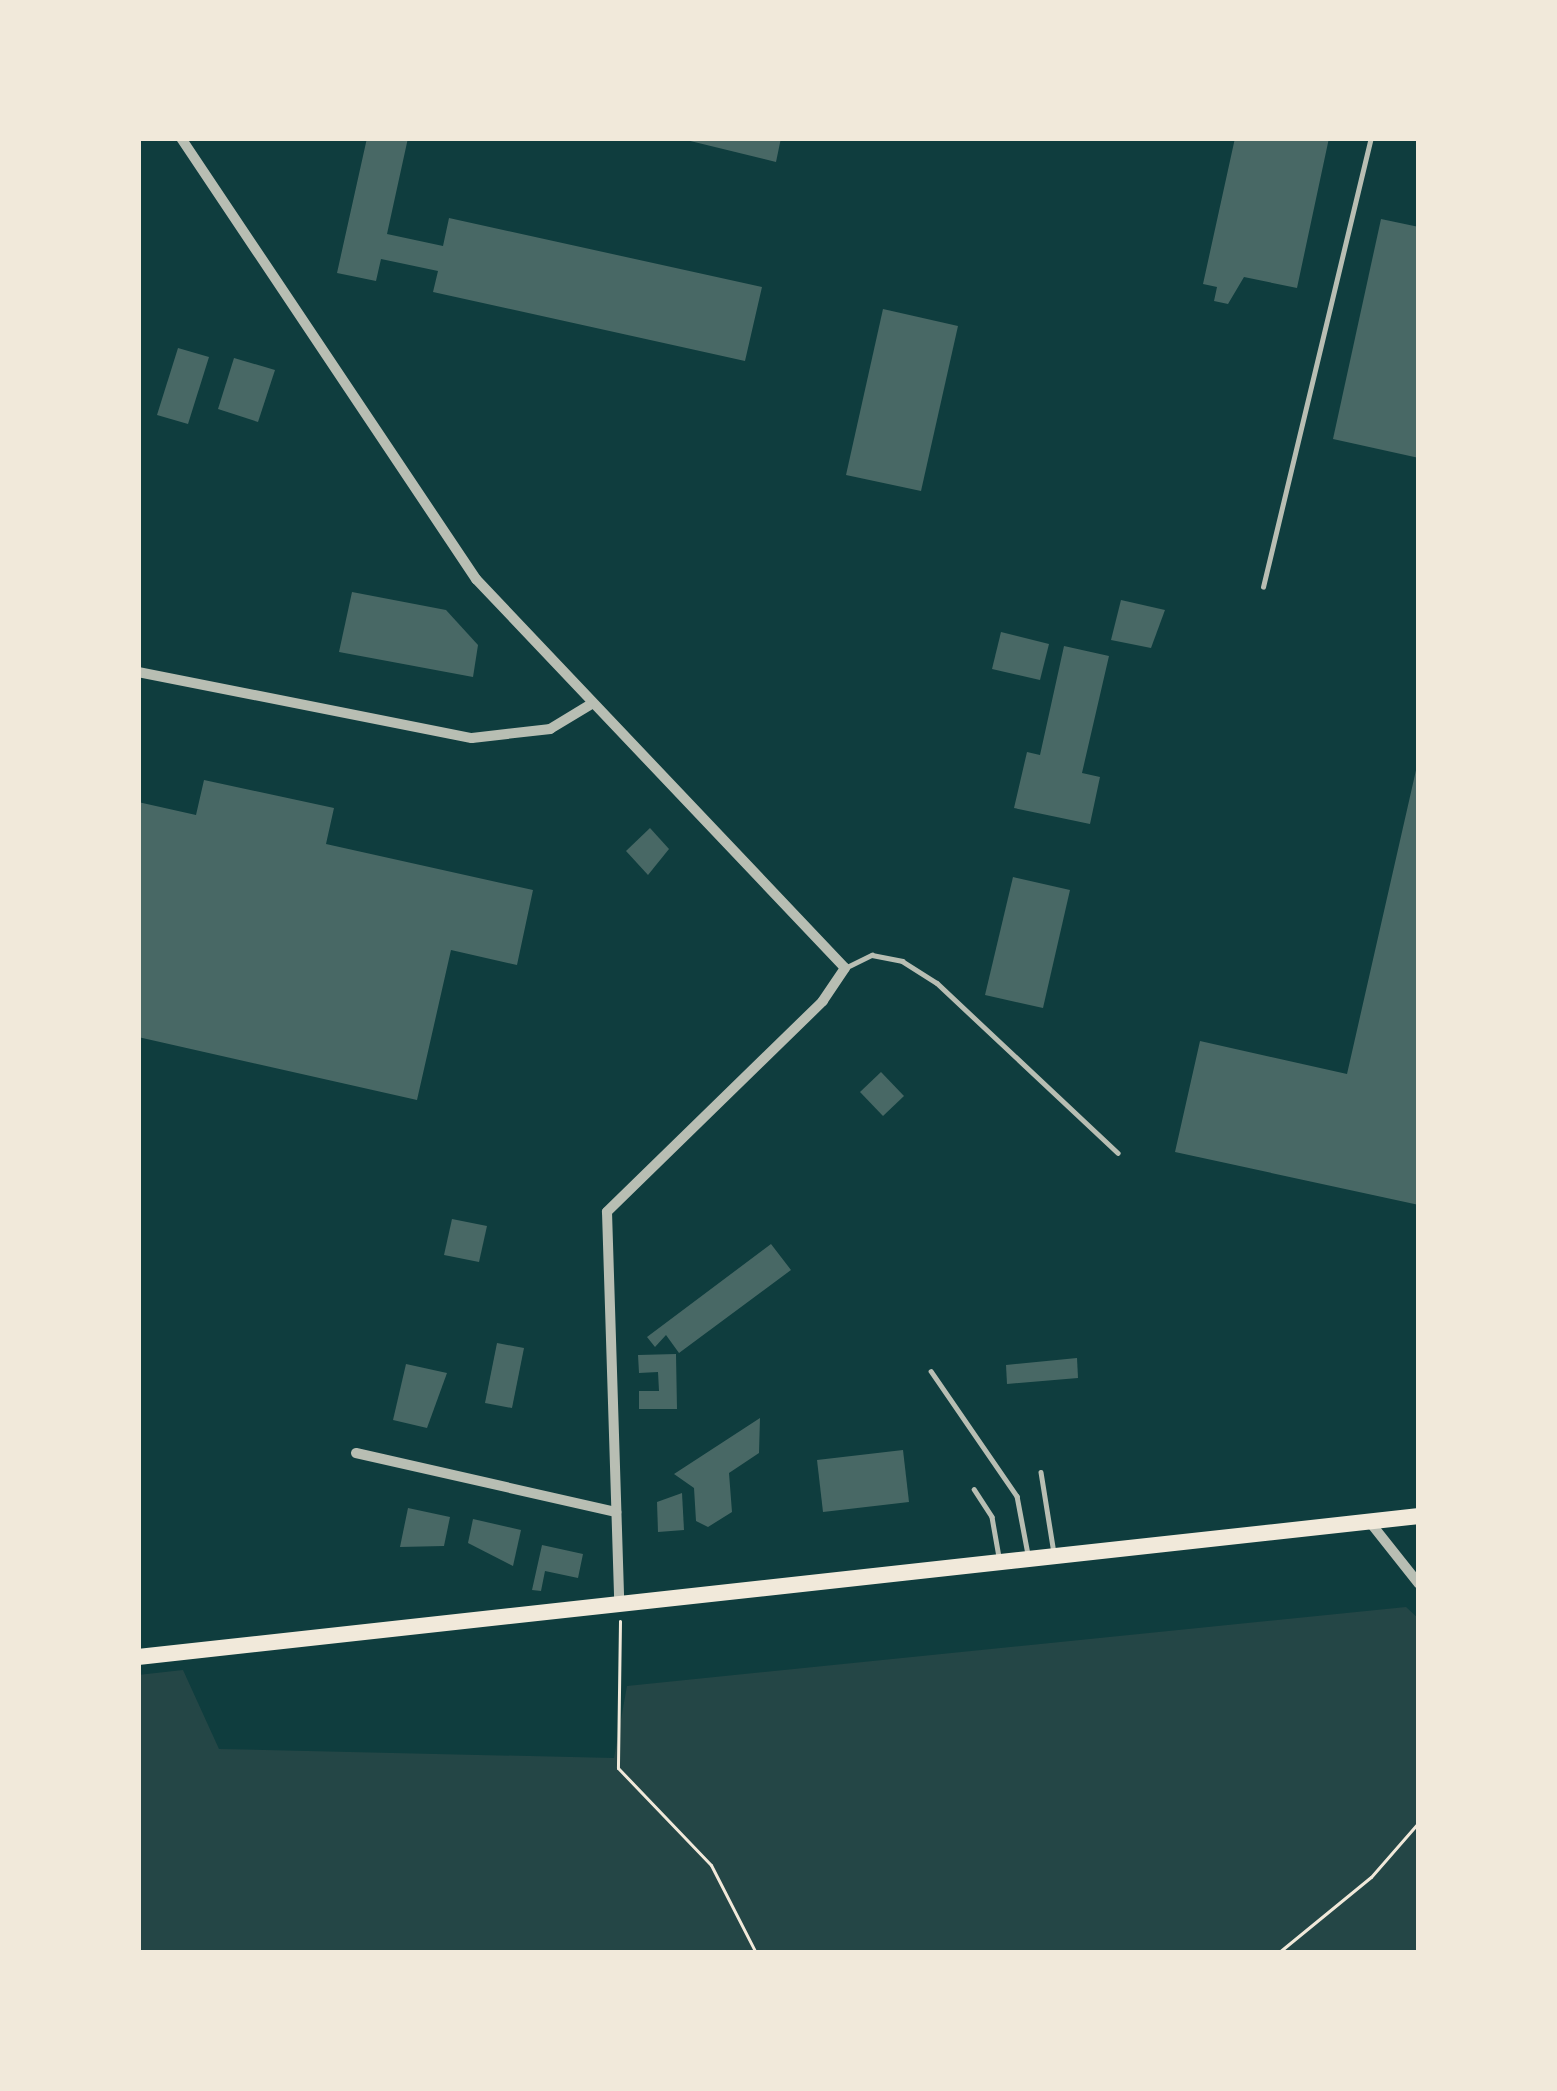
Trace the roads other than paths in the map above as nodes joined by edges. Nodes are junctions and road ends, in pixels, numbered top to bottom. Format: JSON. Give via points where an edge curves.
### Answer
{"nodes":[{"id":1,"x":181,"y":138,"type":"edge"},
{"id":2,"x":1371,"y":138,"type":"edge"},
{"id":3,"x":1263,"y":587,"type":"dead end"},
{"id":4,"x":138,"y":672,"type":"edge"},
{"id":5,"x":593,"y":703,"type":"junction"},
{"id":6,"x":845,"y":968,"type":"junction"},
{"id":7,"x":1118,"y":1153,"type":"dead end"},
{"id":8,"x":931,"y":1371,"type":"dead end"},
{"id":9,"x":356,"y":1453,"type":"dead end"},
{"id":10,"x":1041,"y":1472,"type":"dead end"},
{"id":11,"x":974,"y":1489,"type":"dead end"},
{"id":12,"x":616,"y":1513,"type":"junction"},
{"id":13,"x":1419,"y":1516,"type":"edge"},
{"id":14,"x":1369,"y":1520,"type":"junction"},
{"id":15,"x":1054,"y":1553,"type":"junction"},
{"id":16,"x":1028,"y":1556,"type":"junction"},
{"id":17,"x":999,"y":1559,"type":"junction"},
{"id":18,"x":1419,"y":1584,"type":"edge"},
{"id":19,"x":619,"y":1603,"type":"junction"},
{"id":20,"x":138,"y":1657,"type":"edge"}],
"edges":[{"from":1,"to":5,"type":"street","via":[[476,579]]},
{"from":2,"to":3,"type":"lane"},
{"from":4,"to":5,"type":"street","via":[[472,738],[550,729]]},
{"from":5,"to":6,"type":"street"},
{"from":6,"to":7,"type":"lane","via":[[872,955],[902,961],[937,983]]},
{"from":6,"to":12,"type":"street","via":[[823,1001],[607,1212]]},
{"from":8,"to":16,"type":"lane","via":[[1017,1496]]},
{"from":9,"to":12,"type":"street"},
{"from":10,"to":15,"type":"lane"},
{"from":11,"to":17,"type":"lane","via":[[992,1517]]},
{"from":12,"to":19,"type":"street"},
{"from":13,"to":14,"type":"main road"},
{"from":14,"to":15,"type":"main road"},
{"from":14,"to":18,"type":"street"},
{"from":15,"to":16,"type":"main road"},
{"from":16,"to":17,"type":"main road"},
{"from":17,"to":19,"type":"main road"},
{"from":19,"to":20,"type":"main road"}]}
